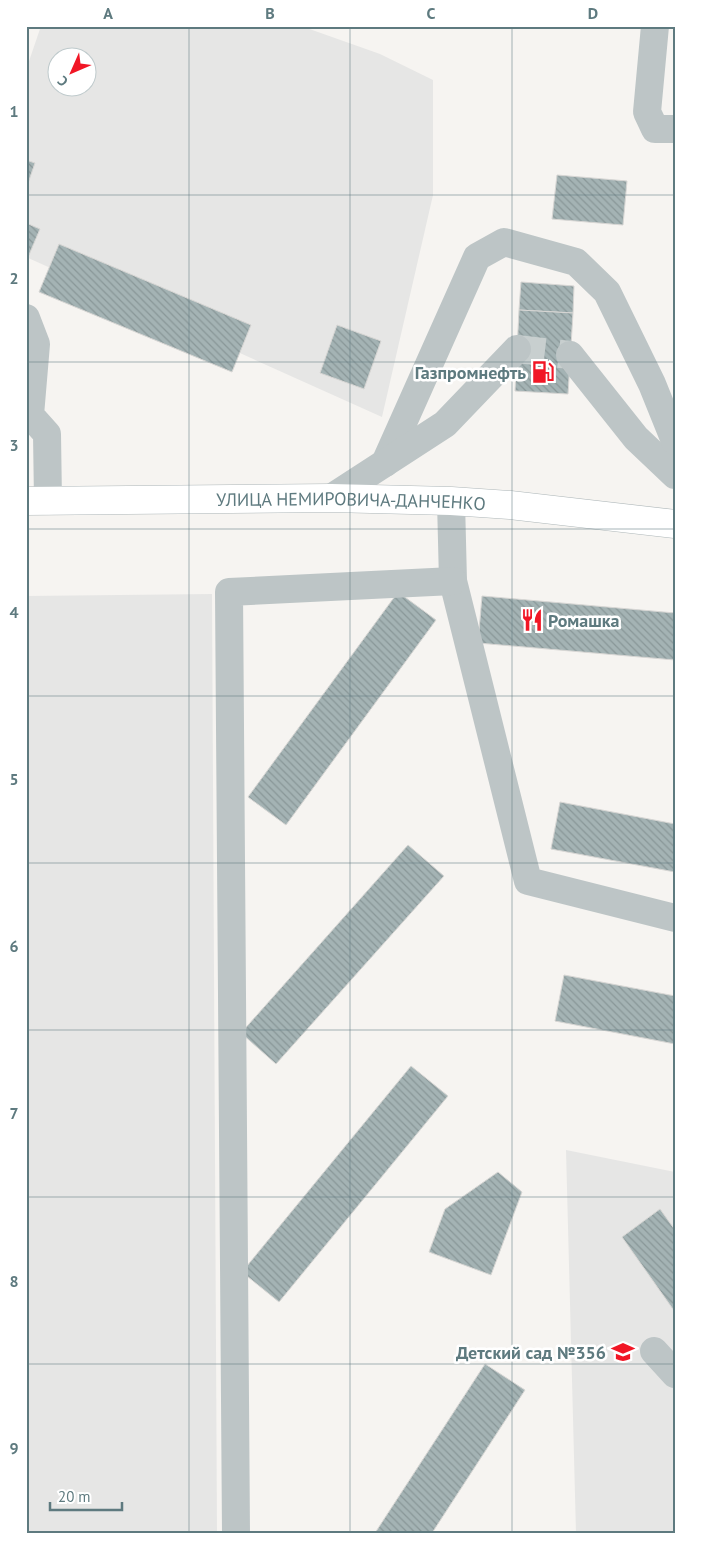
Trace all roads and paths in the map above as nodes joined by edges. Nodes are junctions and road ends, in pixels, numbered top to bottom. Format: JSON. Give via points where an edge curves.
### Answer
{"nodes":[{"id":1,"x":655,"y":26,"type":"edge"},
{"id":2,"x":675,"y":129,"type":"edge"},
{"id":3,"x":26,"y":318,"type":"edge"},
{"id":4,"x":517,"y":350,"type":"dead end"},
{"id":5,"x":570,"y":355,"type":"dead end"},
{"id":6,"x":675,"y":441,"type":"edge"},
{"id":7,"x":385,"y":463,"type":"junction"},
{"id":8,"x":675,"y":476,"type":"edge"},
{"id":9,"x":331,"y":498,"type":"junction"},
{"id":10,"x":37,"y":501,"type":"edge"},
{"id":11,"x":451,"y":501,"type":"junction"},
{"id":12,"x":675,"y":524,"type":"edge"},
{"id":13,"x":453,"y":581,"type":"junction"},
{"id":14,"x":675,"y":918,"type":"edge"},
{"id":15,"x":654,"y":1351,"type":"dead end"},
{"id":16,"x":675,"y":1374,"type":"edge"},
{"id":17,"x":236,"y":1533,"type":"edge"}],
"edges":[{"from":1,"to":2,"type":"lane","via":[[647,112],[655,129]]},
{"from":3,"to":10,"type":"lane","via":[[36,344],[30,415],[47,434]]},
{"from":4,"to":7,"type":"lane","via":[[446,424]]},
{"from":5,"to":8,"type":"lane","via":[[636,438]]},
{"from":6,"to":7,"type":"lane","via":[[652,384],[607,292],[576,262],[504,242],[477,257]]},
{"from":7,"to":9,"type":"lane"},
{"from":9,"to":10,"type":"main road","name":"УЛИЦА НЕМИРОВИЧА-ДАНЧЕНКО"},
{"from":9,"to":11,"type":"main road","name":"УЛИЦА НЕМИРОВИЧА-ДАНЧЕНКО"},
{"from":11,"to":12,"type":"main road","name":"УЛИЦА НЕМИРОВИЧА-ДАНЧЕНКО"},
{"from":11,"to":13,"type":"lane"},
{"from":13,"to":14,"type":"lane","via":[[528,881]]},
{"from":13,"to":17,"type":"lane","via":[[229,592]]},
{"from":15,"to":16,"type":"lane"}]}
